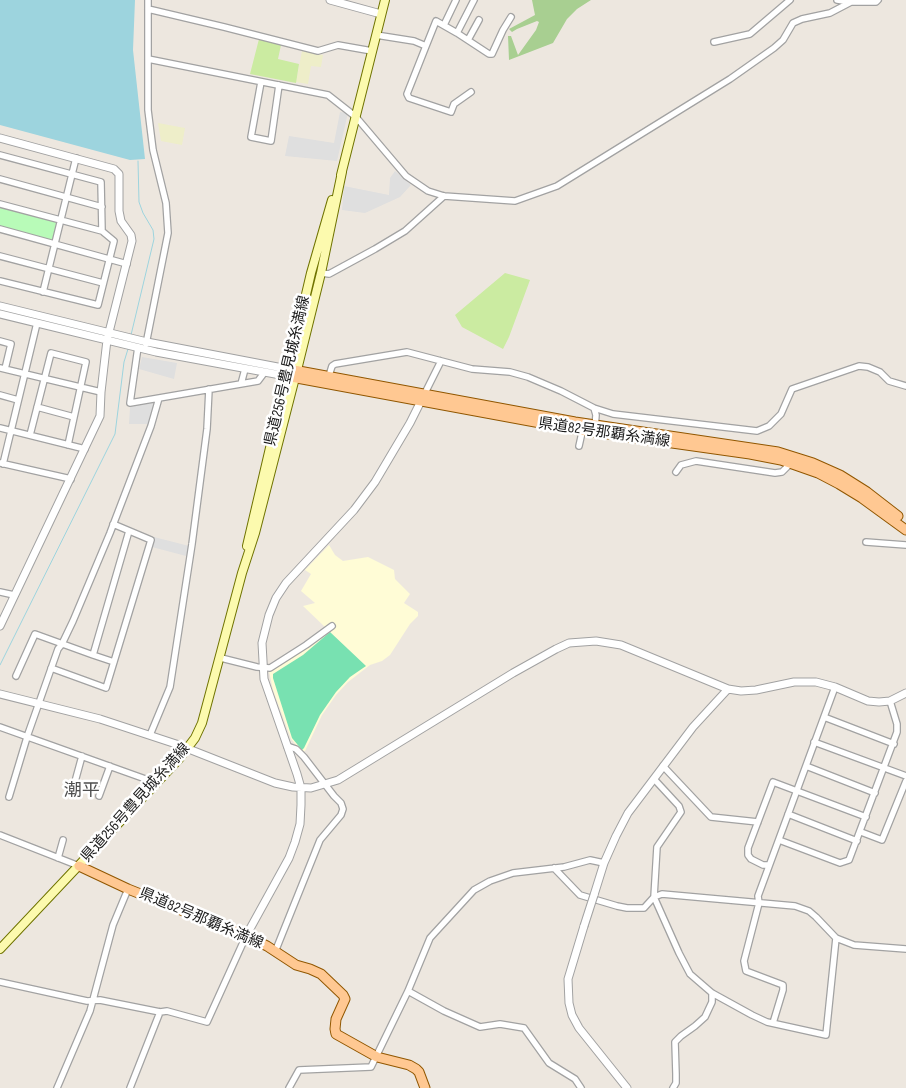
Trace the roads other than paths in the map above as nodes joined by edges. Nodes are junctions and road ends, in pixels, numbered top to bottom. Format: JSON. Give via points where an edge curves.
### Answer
{"nodes":[{"id":1,"x":148,"y":0,"type":"edge"},
{"id":2,"x":330,"y":0,"type":"edge"},
{"id":3,"x":385,"y":0,"type":"edge"},
{"id":4,"x":456,"y":0,"type":"edge"},
{"id":5,"x":474,"y":0,"type":"edge"},
{"id":6,"x":790,"y":0,"type":"edge"},
{"id":7,"x":837,"y":0,"type":"edge"},
{"id":8,"x":878,"y":0,"type":"edge"},
{"id":9,"x":851,"y":2,"type":"junction"},
{"id":10,"x":148,"y":9,"type":"junction"},
{"id":11,"x":381,"y":14,"type":"junction"},
{"id":12,"x":511,"y":16,"type":"dead end"},
{"id":13,"x":479,"y":20,"type":"dead end"},
{"id":14,"x":444,"y":25,"type":"junction"},
{"id":15,"x":457,"y":33,"type":"junction"},
{"id":16,"x":376,"y":35,"type":"junction"},
{"id":17,"x":468,"y":40,"type":"junction"},
{"id":18,"x":714,"y":42,"type":"dead end"},
{"id":19,"x":426,"y":46,"type":"junction"},
{"id":20,"x":372,"y":51,"type":"junction"},
{"id":21,"x":148,"y":59,"type":"junction"},
{"id":22,"x":261,"y":82,"type":"junction"},
{"id":23,"x":279,"y":85,"type":"junction"},
{"id":24,"x":472,"y":92,"type":"dead end"},
{"id":25,"x":356,"y":117,"type":"junction"},
{"id":26,"x":0,"y":138,"type":"edge"},
{"id":27,"x":0,"y":155,"type":"edge"},
{"id":28,"x":76,"y":158,"type":"junction"},
{"id":29,"x":342,"y":172,"type":"junction"},
{"id":30,"x":72,"y":174,"type":"junction"},
{"id":31,"x":0,"y":179,"type":"edge"},
{"id":32,"x":444,"y":196,"type":"junction"},
{"id":33,"x":66,"y":197,"type":"junction"},
{"id":34,"x":0,"y":204,"type":"edge"},
{"id":35,"x":102,"y":207,"type":"junction"},
{"id":36,"x":61,"y":220,"type":"junction"},
{"id":37,"x":0,"y":229,"type":"edge"},
{"id":38,"x":102,"y":231,"type":"junction"},
{"id":39,"x":55,"y":244,"type":"junction"},
{"id":40,"x":0,"y":256,"type":"edge"},
{"id":41,"x":109,"y":259,"type":"junction"},
{"id":42,"x":127,"y":264,"type":"junction"},
{"id":43,"x":49,"y":269,"type":"junction"},
{"id":44,"x":321,"y":273,"type":"junction"},
{"id":45,"x":0,"y":281,"type":"edge"},
{"id":46,"x":103,"y":283,"type":"junction"},
{"id":47,"x":43,"y":292,"type":"junction"},
{"id":48,"x":0,"y":306,"type":"edge"},
{"id":49,"x":0,"y":314,"type":"edge"},
{"id":50,"x":37,"y":322,"type":"junction"},
{"id":51,"x":108,"y":337,"type":"junction"},
{"id":52,"x":0,"y":342,"type":"edge"},
{"id":53,"x":140,"y":345,"type":"junction"},
{"id":54,"x":441,"y":361,"type":"junction"},
{"id":55,"x":3,"y":368,"type":"edge"},
{"id":56,"x":245,"y":370,"type":"junction"},
{"id":57,"x":264,"y":373,"type":"junction"},
{"id":58,"x":292,"y":373,"type":"junction"},
{"id":59,"x":25,"y":374,"type":"junction"},
{"id":60,"x":44,"y":378,"type":"junction"},
{"id":61,"x":328,"y":379,"type":"junction"},
{"id":62,"x":241,"y":384,"type":"junction"},
{"id":63,"x":906,"y":386,"type":"edge"},
{"id":64,"x":81,"y":387,"type":"junction"},
{"id":65,"x":209,"y":389,"type":"junction"},
{"id":66,"x":101,"y":392,"type":"junction"},
{"id":67,"x":0,"y":395,"type":"edge"},
{"id":68,"x":159,"y":398,"type":"junction"},
{"id":69,"x":422,"y":398,"type":"junction"},
{"id":70,"x":18,"y":400,"type":"junction"},
{"id":71,"x":37,"y":407,"type":"junction"},
{"id":72,"x":594,"y":408,"type":"junction"},
{"id":73,"x":74,"y":417,"type":"junction"},
{"id":74,"x":583,"y":427,"type":"junction"},
{"id":75,"x":0,"y":428,"type":"edge"},
{"id":76,"x":595,"y":429,"type":"junction"},
{"id":77,"x":10,"y":431,"type":"junction"},
{"id":78,"x":30,"y":435,"type":"junction"},
{"id":79,"x":68,"y":444,"type":"junction"},
{"id":80,"x":579,"y":446,"type":"dead end"},
{"id":81,"x":85,"y":448,"type":"junction"},
{"id":82,"x":790,"y":459,"type":"junction"},
{"id":83,"x":1,"y":464,"type":"edge"},
{"id":84,"x":676,"y":472,"type":"dead end"},
{"id":85,"x":70,"y":478,"type":"junction"},
{"id":86,"x":906,"y":522,"type":"edge"},
{"id":87,"x":113,"y":524,"type":"junction"},
{"id":88,"x":906,"y":530,"type":"edge"},
{"id":89,"x":129,"y":531,"type":"junction"},
{"id":90,"x":866,"y":542,"type":"dead end"},
{"id":91,"x":906,"y":545,"type":"edge"},
{"id":92,"x":0,"y":592,"type":"edge"},
{"id":93,"x":14,"y":595,"type":"junction"},
{"id":94,"x":0,"y":626,"type":"edge"},
{"id":95,"x":332,"y":626,"type":"dead end"},
{"id":96,"x":62,"y":644,"type":"junction"},
{"id":97,"x":93,"y":655,"type":"junction"},
{"id":98,"x":221,"y":658,"type":"junction"},
{"id":99,"x":114,"y":662,"type":"junction"},
{"id":100,"x":51,"y":668,"type":"junction"},
{"id":101,"x":263,"y":668,"type":"junction"},
{"id":102,"x":16,"y":676,"type":"dead end"},
{"id":103,"x":835,"y":687,"type":"junction"},
{"id":104,"x":728,"y":689,"type":"junction"},
{"id":105,"x":906,"y":693,"type":"edge"},
{"id":106,"x":0,"y":694,"type":"edge"},
{"id":107,"x":890,"y":701,"type":"junction"},
{"id":108,"x":39,"y":704,"type":"junction"},
{"id":109,"x":824,"y":717,"type":"junction"},
{"id":110,"x":0,"y":727,"type":"edge"},
{"id":111,"x":150,"y":735,"type":"junction"},
{"id":112,"x":28,"y":737,"type":"junction"},
{"id":113,"x":814,"y":742,"type":"junction"},
{"id":114,"x":894,"y":744,"type":"junction"},
{"id":115,"x":287,"y":746,"type":"junction"},
{"id":116,"x":188,"y":749,"type":"junction"},
{"id":117,"x":82,"y":756,"type":"junction"},
{"id":118,"x":110,"y":766,"type":"junction"},
{"id":119,"x":663,"y":766,"type":"junction"},
{"id":120,"x":806,"y":766,"type":"junction"},
{"id":121,"x":885,"y":768,"type":"junction"},
{"id":122,"x":906,"y":776,"type":"edge"},
{"id":123,"x":654,"y":779,"type":"junction"},
{"id":124,"x":906,"y":781,"type":"edge"},
{"id":125,"x":156,"y":785,"type":"junction"},
{"id":126,"x":326,"y":785,"type":"junction"},
{"id":127,"x":301,"y":788,"type":"junction"},
{"id":128,"x":73,"y":789,"type":"dead end"},
{"id":129,"x":797,"y":791,"type":"junction"},
{"id":130,"x":875,"y":793,"type":"junction"},
{"id":131,"x":99,"y":796,"type":"dead end"},
{"id":132,"x":9,"y":797,"type":"dead end"},
{"id":133,"x":788,"y":814,"type":"junction"},
{"id":134,"x":866,"y":817,"type":"junction"},
{"id":135,"x":758,"y":822,"type":"junction"},
{"id":136,"x":861,"y":832,"type":"junction"},
{"id":137,"x":0,"y":835,"type":"edge"},
{"id":138,"x":63,"y":840,"type":"dead end"},
{"id":139,"x":778,"y":840,"type":"junction"},
{"id":140,"x":857,"y":841,"type":"junction"},
{"id":141,"x":58,"y":858,"type":"junction"},
{"id":142,"x":604,"y":862,"type":"junction"},
{"id":143,"x":770,"y":865,"type":"junction"},
{"id":144,"x":79,"y":866,"type":"junction"},
{"id":145,"x":554,"y":868,"type":"junction"},
{"id":146,"x":128,"y":889,"type":"junction"},
{"id":147,"x":654,"y":897,"type":"junction"},
{"id":148,"x":759,"y":903,"type":"junction"},
{"id":149,"x":246,"y":936,"type":"junction"},
{"id":150,"x":836,"y":938,"type":"junction"},
{"id":151,"x":906,"y":949,"type":"edge"},
{"id":152,"x":0,"y":950,"type":"edge"},
{"id":153,"x":275,"y":952,"type":"junction"},
{"id":154,"x":0,"y":982,"type":"edge"},
{"id":155,"x":408,"y":992,"type":"junction"},
{"id":156,"x":712,"y":992,"type":"junction"},
{"id":157,"x":93,"y":1001,"type":"junction"},
{"id":158,"x":160,"y":1012,"type":"junction"},
{"id":159,"x":772,"y":1023,"type":"junction"},
{"id":160,"x":377,"y":1057,"type":"junction"},
{"id":161,"x":57,"y":1088,"type":"edge"},
{"id":162,"x":130,"y":1088,"type":"edge"},
{"id":163,"x":289,"y":1088,"type":"edge"},
{"id":164,"x":425,"y":1088,"type":"edge"},
{"id":165,"x":581,"y":1088,"type":"edge"},
{"id":166,"x":626,"y":1088,"type":"edge"},
{"id":167,"x":673,"y":1088,"type":"edge"}],
"edges":[{"from":1,"to":10,"type":"street"},
{"from":2,"to":11,"type":"street"},
{"from":3,"to":11,"type":"main road","name":"県道256号豊見城糸満線"},
{"from":4,"to":14,"type":"street"},
{"from":5,"to":15,"type":"street"},
{"from":6,"to":18,"type":"street","via":[[750,34]]},
{"from":7,"to":9,"type":"street"},
{"from":8,"to":9,"type":"street"},
{"from":9,"to":32,"type":"street","via":[[830,13],[793,23],[783,40],[730,79],[557,186],[515,201]]},
{"from":10,"to":20,"type":"street","via":[[318,52],[338,45]]},
{"from":10,"to":21,"type":"street"},
{"from":11,"to":16,"type":"main road","name":"県道256号豊見城糸満線"},
{"from":12,"to":17,"type":"street","via":[[492,54]]},
{"from":13,"to":17,"type":"street"},
{"from":14,"to":15,"type":"street"},
{"from":14,"to":19,"type":"street","via":[[434,24]]},
{"from":15,"to":17,"type":"street"},
{"from":16,"to":19,"type":"street"},
{"from":16,"to":20,"type":"main road","name":"県道256号豊見城糸満線"},
{"from":19,"to":24,"type":"street","via":[[407,94],[409,98],[451,112],[454,104]]},
{"from":20,"to":25,"type":"main road","name":"県道256号豊見城糸満線"},
{"from":21,"to":22,"type":"street"},
{"from":21,"to":53,"type":"street","via":[[148,110],[153,150],[166,203],[168,233]]},
{"from":22,"to":23,"type":"street"},
{"from":22,"to":23,"type":"street","via":[[252,138],[271,141]]},
{"from":23,"to":25,"type":"street","via":[[328,96]]},
{"from":25,"to":29,"type":"main road","name":"県道256号豊見城糸満線"},
{"from":25,"to":32,"type":"street","via":[[406,176],[428,191]]},
{"from":26,"to":28,"type":"street"},
{"from":27,"to":30,"type":"street"},
{"from":28,"to":30,"type":"street"},
{"from":28,"to":42,"type":"street","via":[[114,169],[119,174],[119,212],[132,241]]},
{"from":29,"to":44,"type":"main road","name":"県道256号豊見城糸満線"},
{"from":29,"to":58,"type":"main road","name":"県道256号豊見城糸満線","via":[[311,274]]},
{"from":30,"to":33,"type":"street"},
{"from":30,"to":35,"type":"street","via":[[101,182]]},
{"from":31,"to":33,"type":"street"},
{"from":32,"to":44,"type":"street","via":[[405,231],[329,274]]},
{"from":33,"to":35,"type":"street"},
{"from":33,"to":36,"type":"street"},
{"from":34,"to":36,"type":"street"},
{"from":35,"to":38,"type":"street"},
{"from":36,"to":38,"type":"street"},
{"from":36,"to":39,"type":"street"},
{"from":37,"to":39,"type":"street"},
{"from":38,"to":41,"type":"street","via":[[114,241]]},
{"from":39,"to":41,"type":"street"},
{"from":39,"to":43,"type":"street"},
{"from":40,"to":43,"type":"street"},
{"from":41,"to":42,"type":"street"},
{"from":41,"to":46,"type":"street"},
{"from":42,"to":51,"type":"street"},
{"from":43,"to":46,"type":"street"},
{"from":43,"to":47,"type":"street"},
{"from":44,"to":58,"type":"main road","name":"県道256号豊見城糸満線"},
{"from":45,"to":47,"type":"street"},
{"from":46,"to":47,"type":"street","via":[[98,305]]},
{"from":48,"to":51,"type":"street"},
{"from":49,"to":50,"type":"street"},
{"from":50,"to":51,"type":"street"},
{"from":50,"to":59,"type":"street"},
{"from":51,"to":53,"type":"street"},
{"from":51,"to":66,"type":"street"},
{"from":52,"to":55,"type":"street","via":[[11,344]]},
{"from":53,"to":56,"type":"street"},
{"from":53,"to":58,"type":"street"},
{"from":53,"to":68,"type":"street","via":[[130,403]]},
{"from":54,"to":61,"type":"street","via":[[407,352],[395,353],[335,364]]},
{"from":54,"to":69,"type":"street"},
{"from":54,"to":72,"type":"street","via":[[528,377]]},
{"from":55,"to":59,"type":"street"},
{"from":56,"to":57,"type":"street"},
{"from":56,"to":62,"type":"street"},
{"from":57,"to":58,"type":"street"},
{"from":57,"to":62,"type":"street","via":[[258,381]]},
{"from":58,"to":61,"type":"main road","name":"県道82号那覇糸満線"},
{"from":58,"to":98,"type":"main road","name":"県道256号豊見城糸満線","via":[[255,533]]},
{"from":59,"to":60,"type":"street"},
{"from":59,"to":70,"type":"street"},
{"from":60,"to":64,"type":"street"},
{"from":60,"to":64,"type":"street","via":[[50,353],[86,362]]},
{"from":60,"to":71,"type":"street"},
{"from":61,"to":69,"type":"main road","name":"県道82号那覇糸満線"},
{"from":62,"to":65,"type":"street"},
{"from":63,"to":72,"type":"street","via":[[889,381],[880,372],[859,366],[792,389],[775,420],[756,431],[613,414]]},
{"from":64,"to":66,"type":"street"},
{"from":64,"to":73,"type":"street"},
{"from":65,"to":68,"type":"street"},
{"from":65,"to":111,"type":"street","via":[[192,544],[170,687]]},
{"from":66,"to":81,"type":"street","via":[[100,416]]},
{"from":67,"to":70,"type":"street"},
{"from":68,"to":87,"type":"street"},
{"from":69,"to":74,"type":"main road","name":"県道82号那覇糸満線"},
{"from":69,"to":101,"type":"street","via":[[388,462],[366,495],[281,590],[270,610],[263,634]]},
{"from":70,"to":77,"type":"street"},
{"from":71,"to":73,"type":"street"},
{"from":71,"to":78,"type":"street"},
{"from":72,"to":76,"type":"street"},
{"from":73,"to":79,"type":"street"},
{"from":74,"to":76,"type":"main road","name":"県道82号那覇糸満線"},
{"from":74,"to":80,"type":"street"},
{"from":75,"to":77,"type":"street"},
{"from":76,"to":82,"type":"main road","name":"県道82号那覇糸満線"},
{"from":77,"to":78,"type":"street"},
{"from":77,"to":83,"type":"street"},
{"from":78,"to":79,"type":"street"},
{"from":79,"to":81,"type":"street"},
{"from":81,"to":85,"type":"street"},
{"from":82,"to":84,"type":"street","via":[[782,472],[775,473],[696,461],[681,466]]},
{"from":82,"to":86,"type":"main road","name":"県道82号那覇糸満線","via":[[813,463],[840,475]]},
{"from":82,"to":88,"type":"main road","name":"県道82号那覇糸満線","via":[[851,490]]},
{"from":83,"to":85,"type":"street"},
{"from":85,"to":93,"type":"street"},
{"from":87,"to":89,"type":"street"},
{"from":87,"to":96,"type":"street"},
{"from":89,"to":97,"type":"street"},
{"from":89,"to":99,"type":"street","via":[[151,540]]},
{"from":90,"to":91,"type":"street"},
{"from":92,"to":93,"type":"street"},
{"from":93,"to":94,"type":"street"},
{"from":95,"to":101,"type":"street","via":[[270,668]]},
{"from":96,"to":97,"type":"street"},
{"from":96,"to":100,"type":"street"},
{"from":96,"to":102,"type":"street","via":[[35,634]]},
{"from":97,"to":99,"type":"street"},
{"from":98,"to":101,"type":"street"},
{"from":98,"to":116,"type":"main road","name":"県道256号豊見城糸満線","via":[[205,716]]},
{"from":99,"to":100,"type":"street","via":[[106,688]]},
{"from":100,"to":108,"type":"street"},
{"from":101,"to":115,"type":"street","via":[[267,690]]},
{"from":103,"to":104,"type":"street","via":[[805,681],[756,690]]},
{"from":103,"to":107,"type":"street","via":[[868,701]]},
{"from":103,"to":109,"type":"street"},
{"from":104,"to":119,"type":"street"},
{"from":104,"to":126,"type":"street","via":[[621,645],[596,641],[569,643]]},
{"from":105,"to":107,"type":"street"},
{"from":106,"to":108,"type":"street"},
{"from":107,"to":114,"type":"street","via":[[897,724]]},
{"from":108,"to":111,"type":"street"},
{"from":108,"to":112,"type":"street"},
{"from":109,"to":113,"type":"street"},
{"from":109,"to":114,"type":"street"},
{"from":110,"to":112,"type":"street"},
{"from":111,"to":116,"type":"street"},
{"from":112,"to":117,"type":"street"},
{"from":112,"to":132,"type":"street"},
{"from":113,"to":120,"type":"street"},
{"from":113,"to":121,"type":"street"},
{"from":114,"to":121,"type":"street"},
{"from":115,"to":126,"type":"street","via":[[296,749]]},
{"from":115,"to":127,"type":"street"},
{"from":116,"to":125,"type":"main road","name":"県道256号豊見城糸満線"},
{"from":116,"to":127,"type":"street","via":[[275,783]]},
{"from":117,"to":118,"type":"street"},
{"from":117,"to":128,"type":"street"},
{"from":118,"to":125,"type":"street"},
{"from":118,"to":131,"type":"street"},
{"from":119,"to":123,"type":"street"},
{"from":119,"to":135,"type":"street","via":[[711,817]]},
{"from":120,"to":129,"type":"street"},
{"from":120,"to":130,"type":"street"},
{"from":121,"to":122,"type":"street"},
{"from":121,"to":130,"type":"street"},
{"from":123,"to":142,"type":"street","via":[[628,814]]},
{"from":123,"to":147,"type":"street","via":[[681,812],[657,847]]},
{"from":124,"to":136,"type":"street","via":[[882,840]]},
{"from":125,"to":144,"type":"main road","name":"県道256号豊見城糸満線"},
{"from":126,"to":127,"type":"street"},
{"from":126,"to":153,"type":"street","via":[[341,803],[341,815],[320,840]]},
{"from":127,"to":149,"type":"street","via":[[300,824],[295,842]]},
{"from":129,"to":133,"type":"street"},
{"from":129,"to":134,"type":"street"},
{"from":129,"to":135,"type":"street","via":[[773,782]]},
{"from":130,"to":134,"type":"street"},
{"from":133,"to":139,"type":"street"},
{"from":133,"to":140,"type":"street"},
{"from":134,"to":136,"type":"street"},
{"from":135,"to":143,"type":"street","via":[[748,855],[763,865]]},
{"from":136,"to":140,"type":"street"},
{"from":137,"to":141,"type":"street"},
{"from":138,"to":141,"type":"street"},
{"from":139,"to":140,"type":"street","via":[[840,863],[851,858]]},
{"from":139,"to":143,"type":"street"},
{"from":141,"to":144,"type":"street"},
{"from":142,"to":145,"type":"street","via":[[590,860]]},
{"from":142,"to":166,"type":"street","bridge":true,"via":[[568,979],[569,1004],[579,1028]]},
{"from":143,"to":148,"type":"street","via":[[758,896]]},
{"from":144,"to":146,"type":"main road","name":"県道82号那覇糸満線"},
{"from":144,"to":152,"type":"main road","name":"県道256号豊見城糸満線"},
{"from":145,"to":147,"type":"street","via":[[580,895],[616,906],[644,908]]},
{"from":145,"to":155,"type":"street","via":[[503,875],[474,890],[430,938]]},
{"from":146,"to":149,"type":"main road","name":"県道82号那覇糸満線"},
{"from":146,"to":157,"type":"street","via":[[114,925]]},
{"from":147,"to":148,"type":"street","via":[[662,894]]},
{"from":147,"to":156,"type":"street","via":[[685,967]]},
{"from":148,"to":150,"type":"street","via":[[803,909],[816,916]]},
{"from":148,"to":159,"type":"street","via":[[744,967],[746,971],[784,985]]},
{"from":149,"to":153,"type":"main road","name":"県道82号那覇糸満線"},
{"from":149,"to":158,"type":"street","via":[[207,1022]]},
{"from":150,"to":151,"type":"street","via":[[854,945]]},
{"from":150,"to":159,"type":"street","via":[[826,1035]]},
{"from":153,"to":160,"type":"main road","name":"県道82号那覇糸満線","via":[[296,965],[322,974],[343,995],[345,999],[336,1020],[336,1034]]},
{"from":154,"to":157,"type":"street"},
{"from":155,"to":160,"type":"street"},
{"from":155,"to":165,"type":"street","via":[[480,1027],[500,1024],[524,1028],[549,1063],[575,1079]]},
{"from":156,"to":159,"type":"street"},
{"from":156,"to":167,"type":"street","via":[[712,1002],[705,1017],[675,1042],[676,1083]]},
{"from":157,"to":158,"type":"street"},
{"from":157,"to":161,"type":"street"},
{"from":158,"to":162,"type":"street"},
{"from":160,"to":163,"type":"street","via":[[368,1068],[299,1070]]},
{"from":160,"to":164,"type":"main road","name":"県道82号那覇糸満線","via":[[416,1069]]}]}
